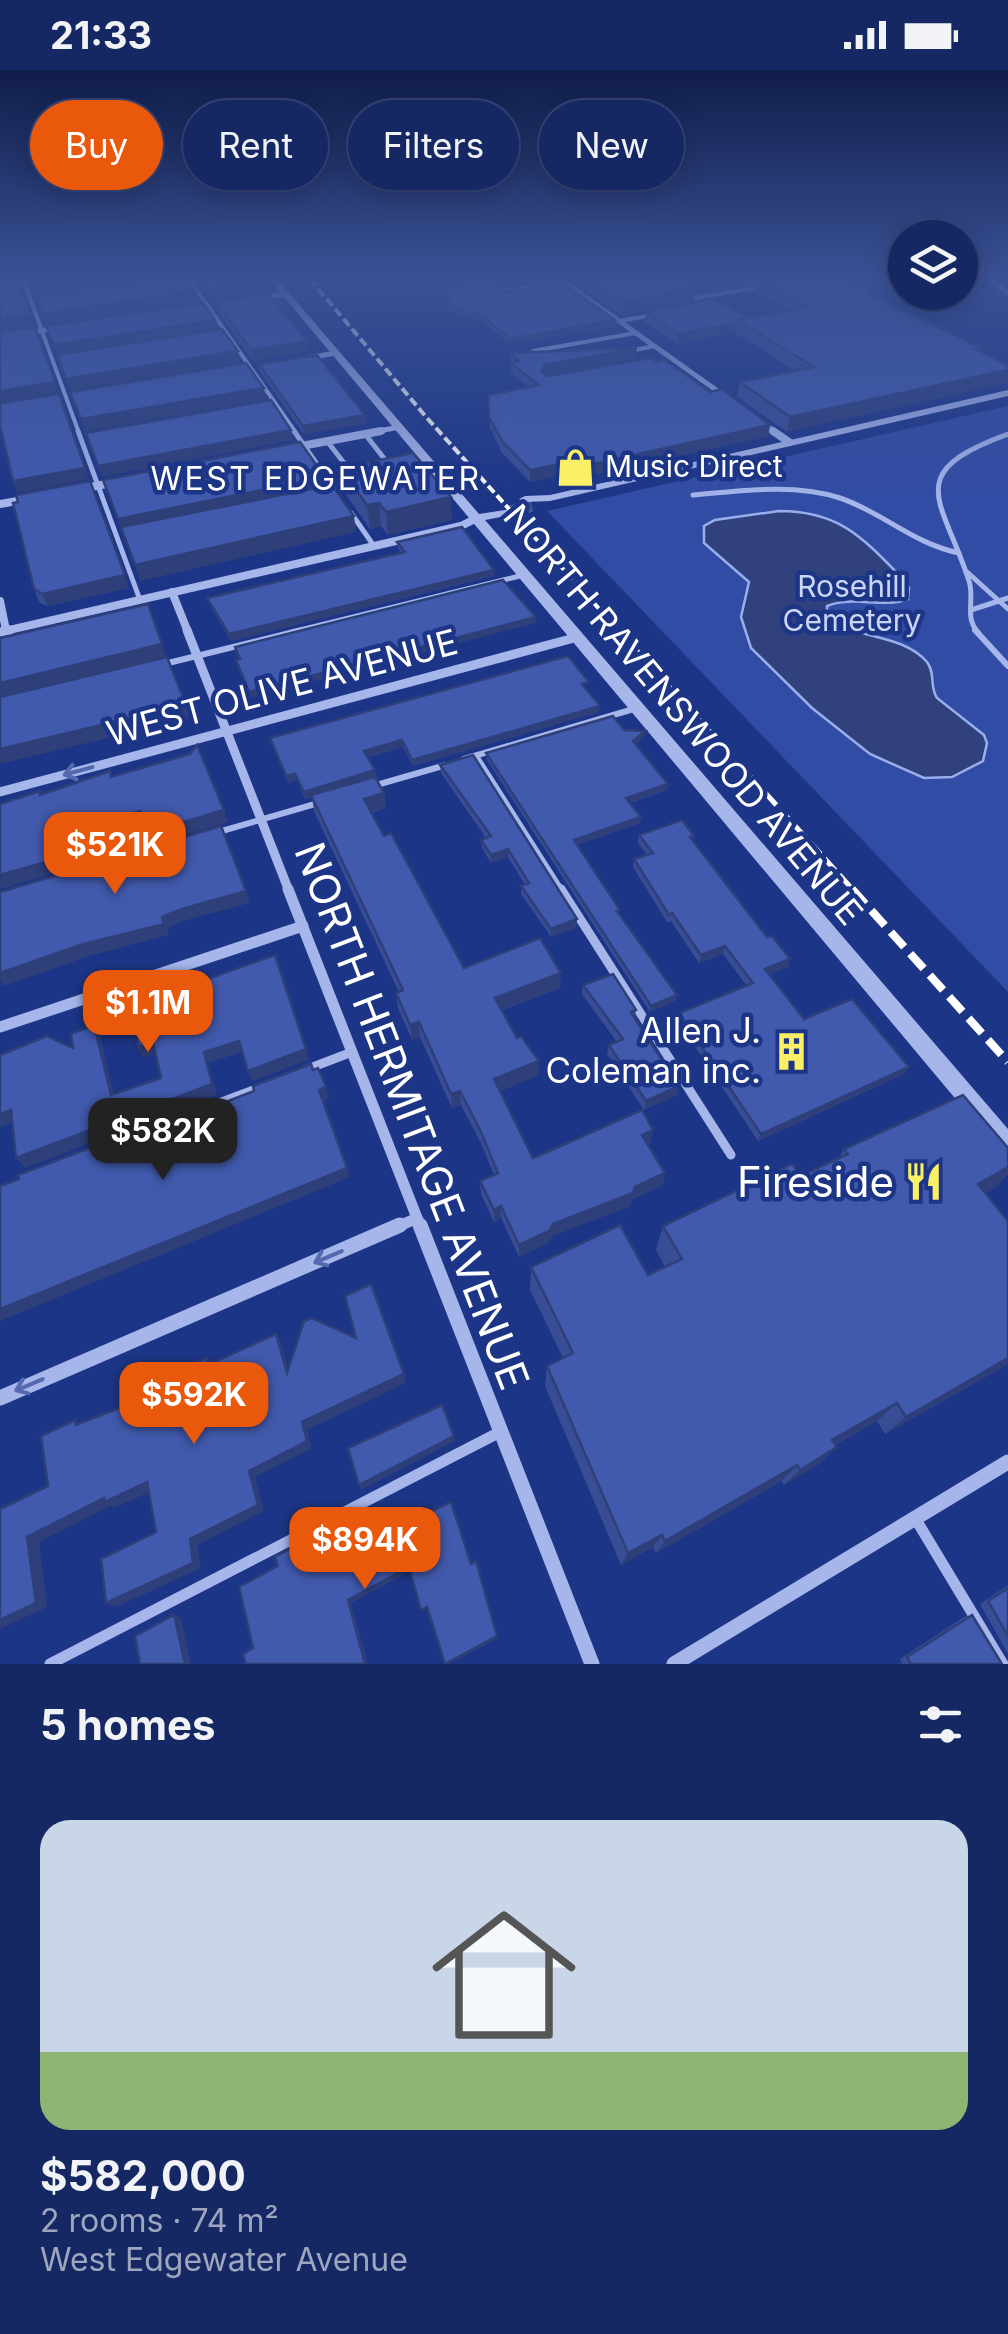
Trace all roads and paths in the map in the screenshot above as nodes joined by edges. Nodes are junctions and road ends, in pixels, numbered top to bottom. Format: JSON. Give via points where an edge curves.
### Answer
{"nodes":[{"id":1,"x":50,"y":353,"type":"edge"},
{"id":2,"x":241,"y":353,"type":"edge"},
{"id":3,"x":333,"y":353,"type":"edge"},
{"id":4,"x":336,"y":353,"type":"edge"},
{"id":5,"x":536,"y":353,"type":"edge"},
{"id":6,"x":665,"y":353,"type":"edge"},
{"id":7,"x":555,"y":356,"type":"edge"},
{"id":8,"x":303,"y":358,"type":"edge"},
{"id":9,"x":672,"y":358,"type":"junction"},
{"id":10,"x":655,"y":362,"type":"edge"},
{"id":11,"x":268,"y":364,"type":"edge"},
{"id":12,"x":250,"y":367,"type":"junction"},
{"id":13,"x":232,"y":370,"type":"edge"},
{"id":14,"x":1008,"y":394,"type":"edge"},
{"id":15,"x":85,"y":395,"type":"edge"},
{"id":16,"x":66,"y":398,"type":"junction"},
{"id":17,"x":730,"y":400,"type":"edge"},
{"id":18,"x":50,"y":401,"type":"edge"},
{"id":19,"x":758,"y":420,"type":"edge"},
{"id":20,"x":400,"y":427,"type":"junction"},
{"id":21,"x":365,"y":434,"type":"junction"},
{"id":22,"x":1008,"y":435,"type":"edge"},
{"id":23,"x":327,"y":441,"type":"junction"},
{"id":24,"x":789,"y":442,"type":"junction"},
{"id":25,"x":304,"y":446,"type":"junction"},
{"id":26,"x":286,"y":449,"type":"edge"},
{"id":27,"x":374,"y":473,"type":"edge"},
{"id":28,"x":355,"y":477,"type":"edge"},
{"id":29,"x":136,"y":478,"type":"edge"},
{"id":30,"x":98,"y":485,"type":"junction"},
{"id":31,"x":60,"y":492,"type":"edge"},
{"id":32,"x":337,"y":492,"type":"junction"},
{"id":33,"x":41,"y":496,"type":"edge"},
{"id":34,"x":318,"y":496,"type":"edge"},
{"id":35,"x":693,"y":496,"type":"dead end"},
{"id":36,"x":529,"y":502,"type":"tunnel mouth"},
{"id":37,"x":0,"y":504,"type":"edge"},
{"id":38,"x":504,"y":508,"type":"tunnel mouth"},
{"id":39,"x":476,"y":518,"type":"junction"},
{"id":40,"x":136,"y":534,"type":"edge"},
{"id":41,"x":118,"y":538,"type":"junction"},
{"id":42,"x":374,"y":546,"type":"junction"},
{"id":43,"x":958,"y":553,"type":"junction"},
{"id":44,"x":964,"y":568,"type":"junction"},
{"id":45,"x":524,"y":575,"type":"junction"},
{"id":46,"x":172,"y":592,"type":"junction"},
{"id":47,"x":1008,"y":598,"type":"edge"},
{"id":48,"x":140,"y":600,"type":"junction"},
{"id":49,"x":0,"y":601,"type":"edge"},
{"id":50,"x":998,"y":601,"type":"junction"},
{"id":51,"x":1008,"y":609,"type":"edge"},
{"id":52,"x":971,"y":610,"type":"junction"},
{"id":53,"x":3,"y":631,"type":"edge"},
{"id":54,"x":578,"y":638,"type":"junction"},
{"id":55,"x":197,"y":656,"type":"junction"},
{"id":56,"x":154,"y":666,"type":"edge"},
{"id":57,"x":1008,"y":666,"type":"edge"},
{"id":58,"x":637,"y":708,"type":"junction"},
{"id":59,"x":227,"y":732,"type":"junction"},
{"id":60,"x":476,"y":756,"type":"junction"},
{"id":61,"x":365,"y":789,"type":"edge"},
{"id":62,"x":0,"y":792,"type":"edge"},
{"id":63,"x":328,"y":800,"type":"edge"},
{"id":64,"x":261,"y":820,"type":"junction"},
{"id":65,"x":199,"y":838,"type":"edge"},
{"id":66,"x":303,"y":926,"type":"junction"},
{"id":67,"x":0,"y":1027,"type":"edge"},
{"id":68,"x":352,"y":1052,"type":"junction"},
{"id":69,"x":286,"y":1078,"type":"edge"},
{"id":70,"x":268,"y":1084,"type":"edge"},
{"id":71,"x":196,"y":1112,"type":"edge"},
{"id":72,"x":1008,"y":1145,"type":"edge"},
{"id":73,"x":731,"y":1155,"type":"dead end"},
{"id":74,"x":417,"y":1218,"type":"junction"},
{"id":75,"x":0,"y":1398,"type":"edge"},
{"id":76,"x":501,"y":1432,"type":"junction"},
{"id":77,"x":1008,"y":1462,"type":"edge"},
{"id":78,"x":915,"y":1517,"type":"junction"},
{"id":79,"x":50,"y":1664,"type":"edge"},
{"id":80,"x":592,"y":1664,"type":"edge"},
{"id":81,"x":674,"y":1664,"type":"edge"},
{"id":82,"x":1003,"y":1664,"type":"edge"}],
"edges":[{"from":1,"to":16,"type":"lane"},
{"from":2,"to":12,"type":"lane"},
{"from":3,"to":8,"type":"street"},
{"from":4,"to":20,"type":"street","name":"NORTH RAVENSWOOD AVENUE"},
{"from":5,"to":7,"type":"lane"},
{"from":6,"to":9,"type":"street"},
{"from":9,"to":10,"type":"lane"},
{"from":9,"to":17,"type":"street"},
{"from":11,"to":12,"type":"street"},
{"from":12,"to":13,"type":"street"},
{"from":12,"to":25,"type":"lane"},
{"from":14,"to":24,"type":"street"},
{"from":15,"to":16,"type":"street"},
{"from":16,"to":18,"type":"street"},
{"from":16,"to":30,"type":"lane"},
{"from":19,"to":24,"type":"street"},
{"from":20,"to":21,"type":"street"},
{"from":20,"to":39,"type":"street","name":"NORTH RAVENSWOOD AVENUE"},
{"from":21,"to":23,"type":"street"},
{"from":21,"to":27,"type":"lane","via":[[393,469]]},
{"from":22,"to":43,"type":"lane","via":[[952,456],[938,482],[940,509]]},
{"from":23,"to":25,"type":"street"},
{"from":23,"to":28,"type":"lane"},
{"from":24,"to":36,"type":"street"},
{"from":25,"to":26,"type":"street"},
{"from":25,"to":32,"type":"lane"},
{"from":29,"to":30,"type":"street"},
{"from":30,"to":31,"type":"street"},
{"from":30,"to":41,"type":"lane"},
{"from":32,"to":34,"type":"lane"},
{"from":32,"to":42,"type":"lane"},
{"from":33,"to":37,"type":"street"},
{"from":35,"to":43,"type":"lane","via":[[838,498],[922,543]]},
{"from":38,"to":39,"type":"street"},
{"from":39,"to":42,"type":"street"},
{"from":39,"to":45,"type":"street","name":"NORTH RAVENSWOOD AVENUE"},
{"from":40,"to":41,"type":"lane"},
{"from":41,"to":48,"type":"lane"},
{"from":42,"to":46,"type":"street"},
{"from":43,"to":44,"type":"lane"},
{"from":44,"to":50,"type":"lane"},
{"from":44,"to":52,"type":"lane","via":[[974,596]]},
{"from":45,"to":54,"type":"street","name":"NORTH RAVENSWOOD AVENUE"},
{"from":45,"to":55,"type":"lane"},
{"from":46,"to":48,"type":"street"},
{"from":46,"to":55,"type":"street","name":"NORTH HERMITAGE AVENUE"},
{"from":47,"to":50,"type":"lane"},
{"from":48,"to":53,"type":"street"},
{"from":49,"to":53,"type":"street"},
{"from":50,"to":51,"type":"lane"},
{"from":50,"to":52,"type":"lane"},
{"from":52,"to":57,"type":"lane","via":[[972,626]]},
{"from":54,"to":58,"type":"street","name":"NORTH RAVENSWOOD AVENUE"},
{"from":54,"to":59,"type":"street","name":"WEST OLIVE AVENUE"},
{"from":55,"to":56,"type":"lane"},
{"from":55,"to":59,"type":"street","name":"NORTH HERMITAGE AVENUE"},
{"from":58,"to":60,"type":"lane"},
{"from":58,"to":72,"type":"street","name":"NORTH RAVENSWOOD AVENUE"},
{"from":59,"to":62,"type":"street","name":"WEST OLIVE AVENUE","one_way":true},
{"from":59,"to":64,"type":"street","name":"NORTH HERMITAGE AVENUE"},
{"from":60,"to":61,"type":"lane"},
{"from":60,"to":73,"type":"lane"},
{"from":63,"to":64,"type":"lane"},
{"from":64,"to":65,"type":"lane"},
{"from":64,"to":66,"type":"street","name":"NORTH HERMITAGE AVENUE"},
{"from":66,"to":67,"type":"street"},
{"from":66,"to":68,"type":"street","name":"NORTH HERMITAGE AVENUE"},
{"from":68,"to":69,"type":"lane"},
{"from":68,"to":74,"type":"street","name":"NORTH HERMITAGE AVENUE"},
{"from":70,"to":71,"type":"lane"},
{"from":74,"to":75,"type":"street","one_way":true},
{"from":74,"to":76,"type":"street","name":"NORTH HERMITAGE AVENUE"},
{"from":76,"to":79,"type":"lane"},
{"from":76,"to":80,"type":"street","name":"NORTH HERMITAGE AVENUE"},
{"from":77,"to":78,"type":"street"},
{"from":78,"to":81,"type":"street"},
{"from":78,"to":82,"type":"lane"}]}
